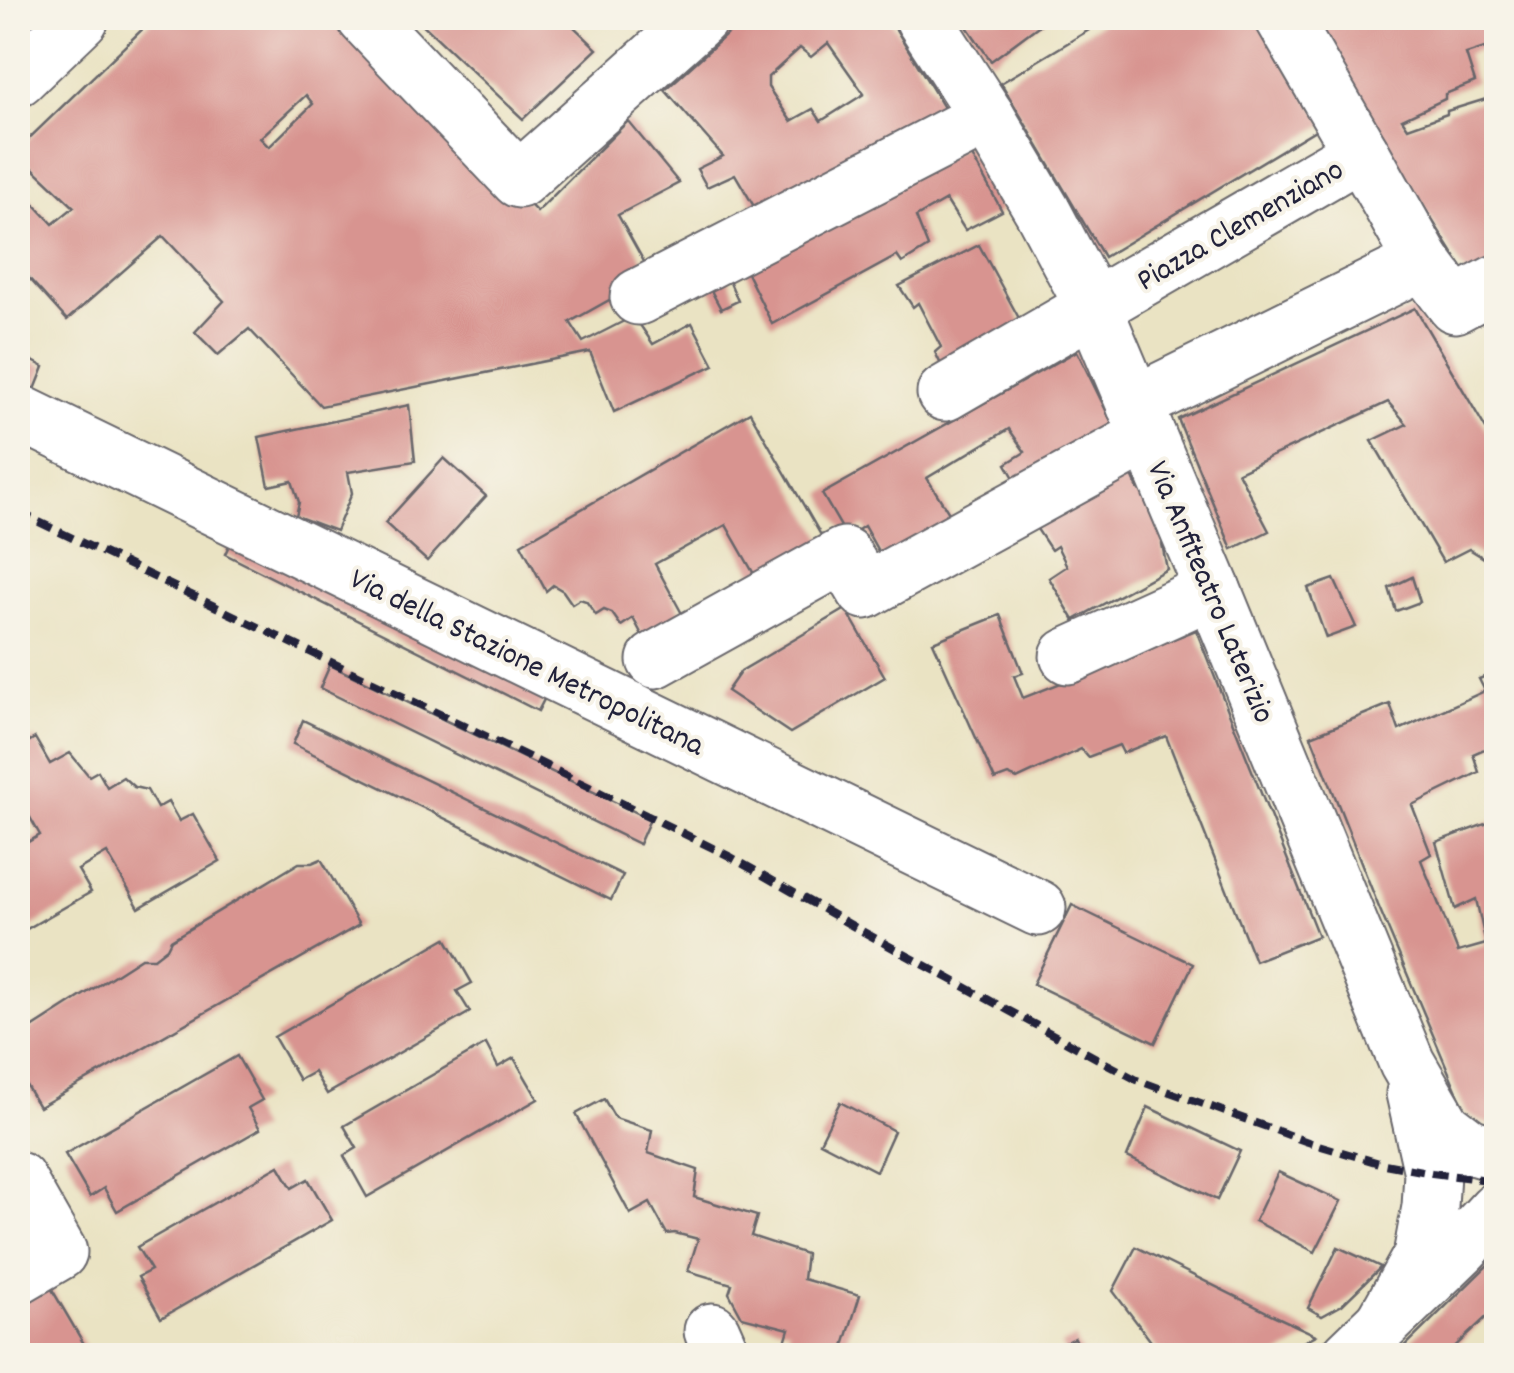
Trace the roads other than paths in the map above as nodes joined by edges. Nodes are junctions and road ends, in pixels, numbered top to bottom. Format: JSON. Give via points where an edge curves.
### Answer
{"nodes":[{"id":1,"x":45,"y":18,"type":"edge"},
{"id":2,"x":81,"y":18,"type":"edge"},
{"id":3,"x":365,"y":18,"type":"edge"},
{"id":4,"x":700,"y":18,"type":"edge"},
{"id":5,"x":923,"y":18,"type":"edge"},
{"id":6,"x":1282,"y":18,"type":"edge"},
{"id":7,"x":18,"y":44,"type":"edge"},
{"id":8,"x":18,"y":78,"type":"edge"},
{"id":9,"x":987,"y":117,"type":"junction"},
{"id":10,"x":1362,"y":152,"type":"junction"},
{"id":11,"x":1422,"y":262,"type":"junction"},
{"id":12,"x":1496,"y":283,"type":"edge"},
{"id":13,"x":638,"y":298,"type":"dead end"},
{"id":14,"x":1094,"y":308,"type":"junction"},
{"id":15,"x":944,"y":393,"type":"dead end"},
{"id":16,"x":18,"y":412,"type":"edge"},
{"id":17,"x":1141,"y":420,"type":"junction"},
{"id":18,"x":1213,"y":590,"type":"junction"},
{"id":19,"x":1068,"y":656,"type":"dead end"},
{"id":20,"x":655,"y":660,"type":"dead end"},
{"id":21,"x":1038,"y":908,"type":"dead end"},
{"id":22,"x":1407,"y":1063,"type":"junction"},
{"id":23,"x":1496,"y":1154,"type":"edge"},
{"id":24,"x":18,"y":1180,"type":"edge"},
{"id":25,"x":1496,"y":1210,"type":"edge"},
{"id":26,"x":18,"y":1276,"type":"edge"},
{"id":27,"x":1367,"y":1339,"type":"edge"}],
"edges":[{"from":1,"to":7,"type":"street"},
{"from":2,"to":8,"type":"street"},
{"from":3,"to":4,"type":"street","via":[[519,180]]},
{"from":5,"to":9,"type":"street","name":"Via Anfiteatro Laterizio"},
{"from":6,"to":10,"type":"street"},
{"from":9,"to":13,"type":"street"},
{"from":9,"to":14,"type":"street","name":"Via Anfiteatro Laterizio"},
{"from":10,"to":11,"type":"street","name":"Piazza Clemenziano"},
{"from":10,"to":14,"type":"street","name":"Piazza Clemenziano"},
{"from":11,"to":12,"type":"street","name":"Piazza Clemenziano","via":[[1455,305]]},
{"from":11,"to":17,"type":"street"},
{"from":14,"to":15,"type":"street","name":"Piazza Clemenziano"},
{"from":14,"to":17,"type":"street","name":"Via Anfiteatro Laterizio"},
{"from":16,"to":21,"type":"street","name":"Via della Stazione Metropolitana"},
{"from":17,"to":18,"type":"street","name":"Via Anfiteatro Laterizio"},
{"from":17,"to":20,"type":"street","via":[[865,590],[844,554]]},
{"from":18,"to":19,"type":"street"},
{"from":18,"to":22,"type":"street","name":"Via Anfiteatro Laterizio"},
{"from":22,"to":23,"type":"street","name":"Via Anfiteatro Laterizio","via":[[1444,1127],[1469,1146]]},
{"from":22,"to":27,"type":"street","via":[[1432,1173],[1430,1207],[1421,1256]]},
{"from":24,"to":26,"type":"street","via":[[59,1252]]},
{"from":25,"to":27,"type":"street"}]}
